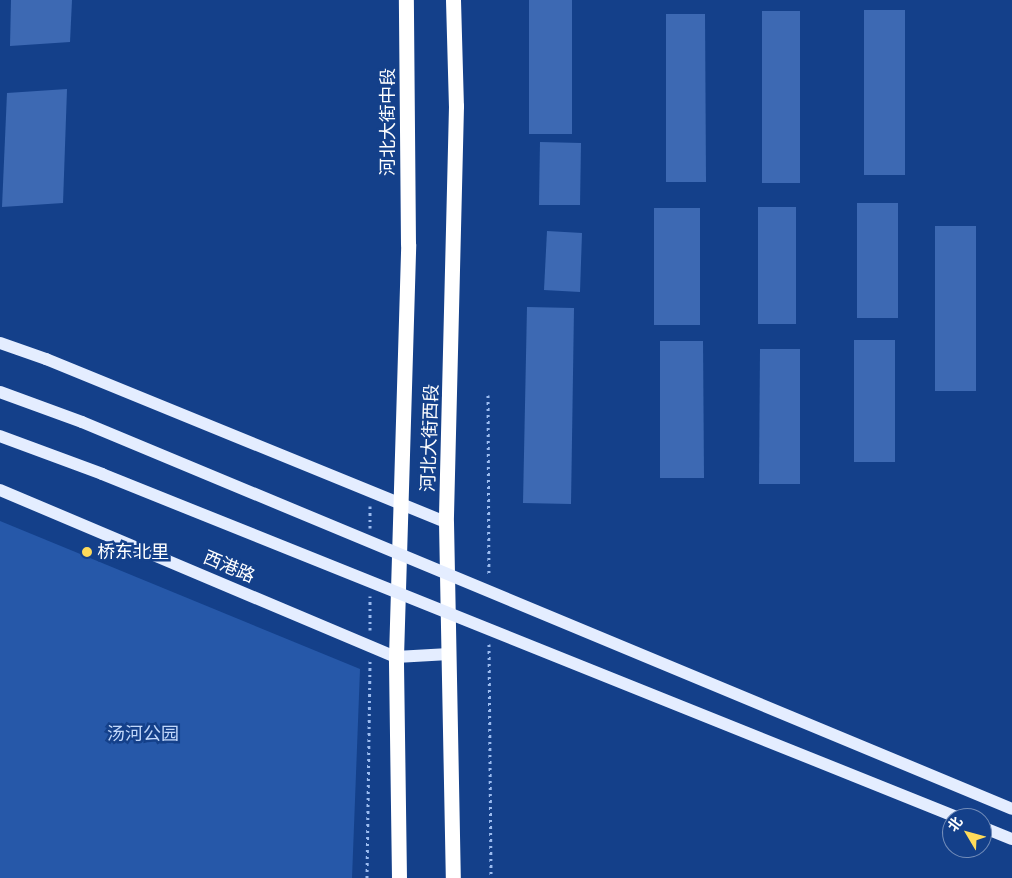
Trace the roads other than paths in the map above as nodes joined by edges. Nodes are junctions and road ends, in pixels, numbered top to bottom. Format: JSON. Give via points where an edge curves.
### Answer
{"nodes":[{"id":1,"x":406,"y":0,"type":"edge"},
{"id":2,"x":453,"y":0,"type":"edge"},
{"id":3,"x":408,"y":244,"type":"joint"},
{"id":4,"x":0,"y":343,"type":"edge"},
{"id":5,"x":0,"y":392,"type":"edge"},
{"id":6,"x":0,"y":436,"type":"edge"},
{"id":7,"x":0,"y":490,"type":"edge"},
{"id":8,"x":401,"y":503,"type":"junction"},
{"id":9,"x":446,"y":522,"type":"junction"},
{"id":10,"x":449,"y":654,"type":"junction"},
{"id":11,"x":396,"y":657,"type":"junction"},
{"id":12,"x":1012,"y":809,"type":"edge"},
{"id":13,"x":942,"y":811,"type":"edge"},
{"id":14,"x":992,"y":831,"type":"edge"},
{"id":15,"x":1012,"y":839,"type":"edge"},
{"id":16,"x":399,"y":878,"type":"edge"},
{"id":17,"x":453,"y":878,"type":"edge"}],
"edges":[{"from":1,"to":3,"type":"highway","name":"河北大街中段"},
{"from":2,"to":9,"type":"highway","name":"河北大街西段","via":[[456,106]]},
{"from":3,"to":8,"type":"highway","name":"河北大街西段"},
{"from":4,"to":8,"type":"main road"},
{"from":5,"to":12,"type":"main road","bridge":true,"via":[[82,422]]},
{"from":6,"to":13,"type":"main road","bridge":true},
{"from":7,"to":11,"type":"main road","name":"西港路"},
{"from":8,"to":9,"type":"main road"},
{"from":8,"to":11,"type":"highway","name":"河北大街西段"},
{"from":9,"to":10,"type":"highway","name":"河北大街西段"},
{"from":10,"to":11,"type":"main road","name":"西港路"},
{"from":10,"to":17,"type":"highway","name":"河北大街西段"},
{"from":11,"to":16,"type":"highway","name":"河北大街西段"},
{"from":14,"to":15,"type":"main road"}]}
